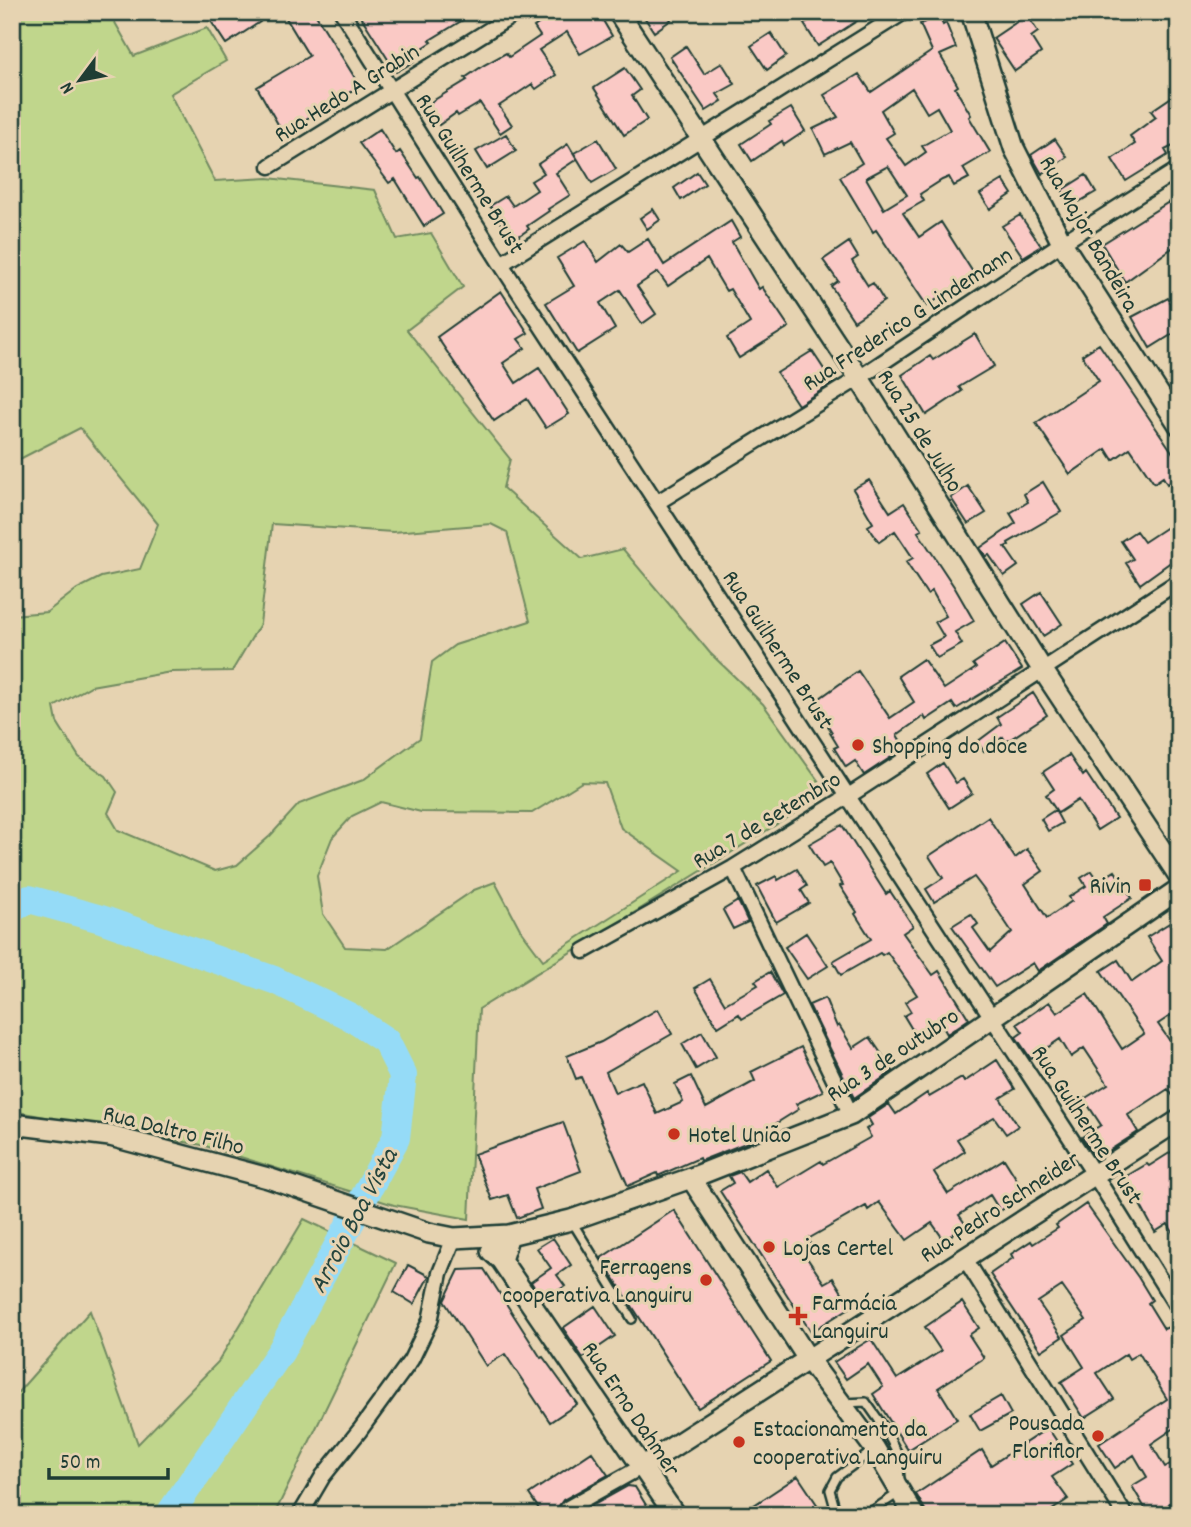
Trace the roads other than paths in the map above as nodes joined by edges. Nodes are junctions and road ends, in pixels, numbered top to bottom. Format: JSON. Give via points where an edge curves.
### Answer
{"nodes":[{"id":1,"x":342,"y":12,"type":"edge"},
{"id":2,"x":518,"y":12,"type":"edge"},
{"id":3,"x":618,"y":12,"type":"edge"},
{"id":4,"x":904,"y":12,"type":"edge"},
{"id":5,"x":971,"y":12,"type":"edge"},
{"id":6,"x":392,"y":91,"type":"junction"},
{"id":7,"x":701,"y":140,"type":"junction"},
{"id":8,"x":270,"y":166,"type":"dead end"},
{"id":9,"x":1179,"y":169,"type":"edge"},
{"id":10,"x":1062,"y":243,"type":"junction"},
{"id":11,"x":501,"y":264,"type":"junction"},
{"id":12,"x":859,"y":378,"type":"junction"},
{"id":13,"x":1179,"y":425,"type":"edge"},
{"id":14,"x":658,"y":502,"type":"junction"},
{"id":15,"x":1179,"y":581,"type":"edge"},
{"id":16,"x":1042,"y":668,"type":"junction"},
{"id":17,"x":847,"y":797,"type":"junction"},
{"id":18,"x":733,"y":868,"type":"junction"},
{"id":19,"x":1179,"y":876,"type":"edge"},
{"id":20,"x":1179,"y":889,"type":"edge"},
{"id":21,"x":584,"y":951,"type":"dead end"},
{"id":22,"x":992,"y":1017,"type":"junction"},
{"id":23,"x":851,"y":1115,"type":"junction"},
{"id":24,"x":1179,"y":1120,"type":"edge"},
{"id":25,"x":12,"y":1124,"type":"edge"},
{"id":26,"x":1094,"y":1174,"type":"junction"},
{"id":27,"x":691,"y":1178,"type":"junction"},
{"id":28,"x":571,"y":1220,"type":"junction"},
{"id":29,"x":405,"y":1224,"type":"joint"},
{"id":30,"x":509,"y":1235,"type":"junction"},
{"id":31,"x":454,"y":1238,"type":"junction"},
{"id":32,"x":478,"y":1238,"type":"junction"},
{"id":33,"x":964,"y":1257,"type":"junction"},
{"id":34,"x":500,"y":1260,"type":"junction"},
{"id":35,"x":1179,"y":1310,"type":"edge"},
{"id":36,"x":632,"y":1319,"type":"dead end"},
{"id":37,"x":808,"y":1359,"type":"junction"},
{"id":38,"x":841,"y":1403,"type":"junction"},
{"id":39,"x":875,"y":1449,"type":"junction"},
{"id":40,"x":643,"y":1466,"type":"junction"},
{"id":41,"x":900,"y":1493,"type":"junction"},
{"id":42,"x":300,"y":1515,"type":"edge"},
{"id":43,"x":563,"y":1515,"type":"edge"},
{"id":44,"x":675,"y":1515,"type":"edge"},
{"id":45,"x":841,"y":1515,"type":"edge"},
{"id":46,"x":866,"y":1515,"type":"edge"},
{"id":47,"x":914,"y":1515,"type":"edge"},
{"id":48,"x":1125,"y":1515,"type":"edge"}],
"edges":[{"from":1,"to":6,"type":"street","name":"Rua Guilherme Brust"},
{"from":2,"to":6,"type":"street","name":"Rua Hedo A Grabin"},
{"from":3,"to":7,"type":"main road","name":"Rua 25 de Julho"},
{"from":4,"to":7,"type":"street"},
{"from":5,"to":10,"type":"main road","name":"Rua Major Bandeira","via":[[1014,148]]},
{"from":6,"to":8,"type":"street","name":"Rua Hedo A Grabin"},
{"from":6,"to":11,"type":"street","name":"Rua Guilherme Brust"},
{"from":7,"to":11,"type":"street"},
{"from":7,"to":12,"type":"main road","name":"Rua 25 de Julho"},
{"from":9,"to":10,"type":"street","name":"Rua Frederico G Lindemann"},
{"from":10,"to":12,"type":"street","name":"Rua Frederico G Lindemann"},
{"from":10,"to":13,"type":"main road","name":"Rua Major Bandeira"},
{"from":11,"to":14,"type":"street","name":"Rua Guilherme Brust"},
{"from":12,"to":14,"type":"street","name":"Rua Frederico G Lindemann"},
{"from":12,"to":16,"type":"main road","name":"Rua 25 de Julho"},
{"from":14,"to":17,"type":"street","name":"Rua Guilherme Brust"},
{"from":15,"to":16,"type":"street","name":"Rua 7 de Setembro"},
{"from":16,"to":17,"type":"street","name":"Rua 7 de Setembro"},
{"from":16,"to":19,"type":"main road","name":"Rua 25 de Julho"},
{"from":17,"to":18,"type":"street","name":"Rua 7 de Setembro"},
{"from":17,"to":22,"type":"street","name":"Rua Guilherme Brust"},
{"from":18,"to":21,"type":"street","name":"Rua 7 de Setembro"},
{"from":18,"to":23,"type":"street"},
{"from":20,"to":22,"type":"main road","name":"Rua 3 de outubro"},
{"from":22,"to":23,"type":"main road","name":"Rua 3 de outubro"},
{"from":22,"to":26,"type":"street","name":"Rua Guilherme Brust"},
{"from":23,"to":27,"type":"main road","name":"Rua 3 de outubro"},
{"from":24,"to":26,"type":"main road","name":"Rua Pedro Schneider"},
{"from":25,"to":29,"type":"main road","name":"Rua Daltro Filho","via":[[110,1136],[268,1178]]},
{"from":26,"to":33,"type":"main road","name":"Rua Pedro Schneider"},
{"from":26,"to":35,"type":"street","name":"Rua Guilherme Brust"},
{"from":27,"to":28,"type":"main road","name":"Rua 3 de outubro"},
{"from":27,"to":37,"type":"main road"},
{"from":28,"to":30,"type":"main road","name":"Rua 3 de outubro"},
{"from":28,"to":36,"type":"lane"},
{"from":29,"to":31,"type":"main road","name":"Rua 3 de outubro"},
{"from":30,"to":32,"type":"main road","name":"Rua 3 de outubro"},
{"from":30,"to":34,"type":"main road"},
{"from":31,"to":32,"type":"main road","name":"Rua 3 de outubro"},
{"from":31,"to":42,"type":"street","via":[[440,1273],[430,1321],[411,1360],[323,1476]]},
{"from":32,"to":34,"type":"main road","name":"Rua Erno Dahmer"},
{"from":33,"to":37,"type":"main road","name":"Rua Pedro Schneider"},
{"from":33,"to":48,"type":"street"},
{"from":34,"to":40,"type":"main road","name":"Rua Erno Dahmer"},
{"from":37,"to":38,"type":"main road"},
{"from":37,"to":40,"type":"main road","name":"Rua Pedro Schneider"},
{"from":38,"to":39,"type":"main road"},
{"from":38,"to":41,"type":"lane","via":[[866,1402],[883,1426],[898,1454]]},
{"from":39,"to":41,"type":"main road"},
{"from":39,"to":45,"type":"lane","via":[[837,1477],[830,1490]]},
{"from":40,"to":43,"type":"street","name":"Rua Pedro Schneider"},
{"from":40,"to":44,"type":"main road","name":"Rua Erno Dahmer"},
{"from":41,"to":46,"type":"lane"},
{"from":41,"to":47,"type":"main road"}]}
